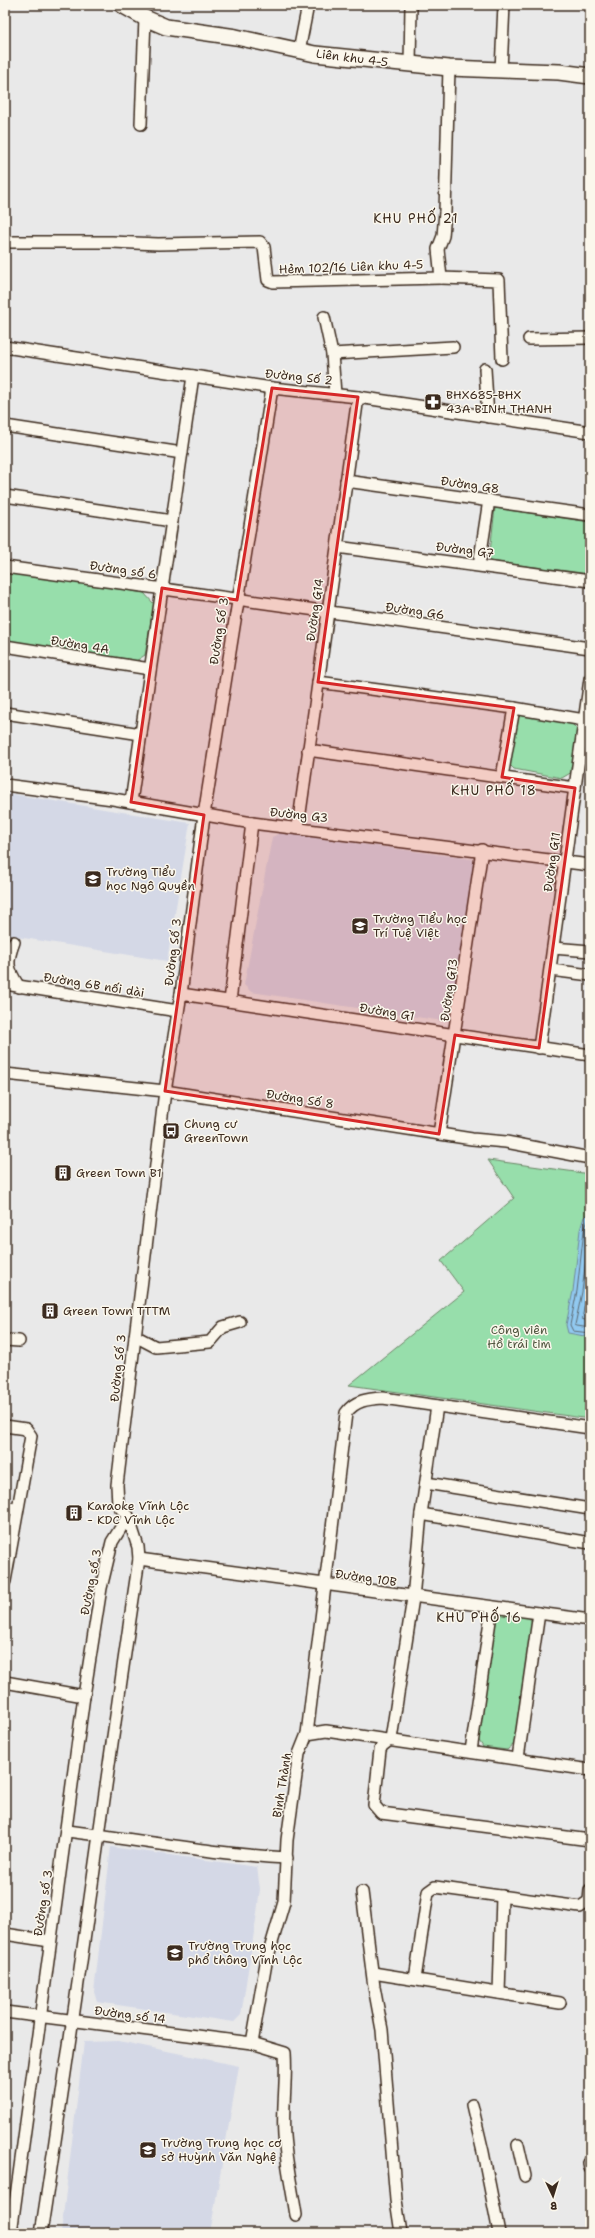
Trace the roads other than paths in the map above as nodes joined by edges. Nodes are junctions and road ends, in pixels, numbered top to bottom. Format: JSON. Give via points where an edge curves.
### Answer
{"nodes":[{"id":1,"x":122,"y":5,"type":"edge"},
{"id":2,"x":308,"y":5,"type":"edge"},
{"id":3,"x":411,"y":5,"type":"edge"},
{"id":4,"x":504,"y":5,"type":"edge"},
{"id":5,"x":145,"y":18,"type":"junction"},
{"id":6,"x":299,"y":51,"type":"junction"},
{"id":7,"x":410,"y":65,"type":"junction"},
{"id":8,"x":449,"y":68,"type":"junction"},
{"id":9,"x":501,"y":70,"type":"junction"},
{"id":10,"x":590,"y":76,"type":"edge"},
{"id":11,"x":141,"y":124,"type":"dead end"},
{"id":12,"x":5,"y":242,"type":"edge"},
{"id":13,"x":441,"y":278,"type":"junction"},
{"id":14,"x":324,"y":317,"type":"dead end"},
{"id":15,"x":529,"y":338,"type":"dead end"},
{"id":16,"x":590,"y":338,"type":"edge"},
{"id":17,"x":5,"y":347,"type":"edge"},
{"id":18,"x":453,"y":347,"type":"dead end"},
{"id":19,"x":332,"y":354,"type":"junction"},
{"id":20,"x":502,"y":359,"type":"dead end"},
{"id":21,"x":485,"y":369,"type":"dead end"},
{"id":22,"x":193,"y":376,"type":"junction"},
{"id":23,"x":272,"y":388,"type":"junction"},
{"id":24,"x":335,"y":394,"type":"junction"},
{"id":25,"x":358,"y":397,"type":"junction"},
{"id":26,"x":488,"y":416,"type":"junction"},
{"id":27,"x":5,"y":426,"type":"edge"},
{"id":28,"x":590,"y":432,"type":"edge"},
{"id":29,"x":182,"y":453,"type":"junction"},
{"id":30,"x":346,"y":481,"type":"junction"},
{"id":31,"x":5,"y":496,"type":"edge"},
{"id":32,"x":488,"y":500,"type":"junction"},
{"id":33,"x":590,"y":515,"type":"edge"},
{"id":34,"x":172,"y":521,"type":"junction"},
{"id":35,"x":337,"y":547,"type":"junction"},
{"id":36,"x":479,"y":565,"type":"junction"},
{"id":37,"x":5,"y":567,"type":"edge"},
{"id":38,"x":590,"y":581,"type":"edge"},
{"id":39,"x":162,"y":588,"type":"junction"},
{"id":40,"x":237,"y":600,"type":"junction"},
{"id":41,"x":328,"y":612,"type":"junction"},
{"id":42,"x":5,"y":646,"type":"edge"},
{"id":43,"x":590,"y":648,"type":"edge"},
{"id":44,"x":150,"y":669,"type":"junction"},
{"id":45,"x":590,"y":679,"type":"edge"},
{"id":46,"x":318,"y":682,"type":"junction"},
{"id":47,"x":514,"y":708,"type":"junction"},
{"id":48,"x":5,"y":713,"type":"edge"},
{"id":49,"x":584,"y":720,"type":"junction"},
{"id":50,"x":141,"y":734,"type":"junction"},
{"id":51,"x":308,"y":750,"type":"junction"},
{"id":52,"x":502,"y":777,"type":"junction"},
{"id":53,"x":5,"y":785,"type":"edge"},
{"id":54,"x":575,"y":788,"type":"junction"},
{"id":55,"x":131,"y":802,"type":"junction"},
{"id":56,"x":204,"y":815,"type":"junction"},
{"id":57,"x":252,"y":823,"type":"junction"},
{"id":58,"x":298,"y":827,"type":"junction"},
{"id":59,"x":482,"y":850,"type":"junction"},
{"id":60,"x":565,"y":861,"type":"junction"},
{"id":61,"x":590,"y":865,"type":"edge"},
{"id":62,"x":14,"y":942,"type":"dead end"},
{"id":63,"x":553,"y":948,"type":"junction"},
{"id":64,"x":590,"y":951,"type":"edge"},
{"id":65,"x":551,"y":970,"type":"junction"},
{"id":66,"x":590,"y":975,"type":"edge"},
{"id":67,"x":5,"y":984,"type":"edge"},
{"id":68,"x":19,"y":986,"type":"junction"},
{"id":69,"x":181,"y":994,"type":"junction"},
{"id":70,"x":230,"y":1001,"type":"junction"},
{"id":71,"x":178,"y":1012,"type":"junction"},
{"id":72,"x":455,"y":1035,"type":"junction"},
{"id":73,"x":539,"y":1048,"type":"junction"},
{"id":74,"x":590,"y":1055,"type":"edge"},
{"id":75,"x":5,"y":1074,"type":"edge"},
{"id":76,"x":165,"y":1091,"type":"junction"},
{"id":77,"x":439,"y":1134,"type":"junction"},
{"id":78,"x":590,"y":1158,"type":"edge"},
{"id":79,"x":240,"y":1322,"type":"dead end"},
{"id":80,"x":135,"y":1336,"type":"junction"},
{"id":81,"x":5,"y":1340,"type":"edge"},
{"id":82,"x":19,"y":1341,"type":"dead end"},
{"id":83,"x":437,"y":1406,"type":"junction"},
{"id":84,"x":10,"y":1427,"type":"edge"},
{"id":85,"x":590,"y":1428,"type":"edge"},
{"id":86,"x":426,"y":1483,"type":"junction"},
{"id":87,"x":5,"y":1508,"type":"edge"},
{"id":88,"x":17,"y":1509,"type":"junction"},
{"id":89,"x":590,"y":1509,"type":"edge"},
{"id":90,"x":421,"y":1514,"type":"junction"},
{"id":91,"x":128,"y":1516,"type":"junction"},
{"id":92,"x":590,"y":1543,"type":"edge"},
{"id":93,"x":139,"y":1558,"type":"junction"},
{"id":94,"x":5,"y":1581,"type":"edge"},
{"id":95,"x":324,"y":1585,"type":"junction"},
{"id":96,"x":413,"y":1598,"type":"junction"},
{"id":97,"x":492,"y":1607,"type":"junction"},
{"id":98,"x":539,"y":1613,"type":"junction"},
{"id":99,"x":590,"y":1620,"type":"edge"},
{"id":100,"x":5,"y":1682,"type":"edge"},
{"id":101,"x":84,"y":1696,"type":"junction"},
{"id":102,"x":307,"y":1734,"type":"junction"},
{"id":103,"x":391,"y":1739,"type":"junction"},
{"id":104,"x":471,"y":1751,"type":"junction"},
{"id":105,"x":518,"y":1758,"type":"junction"},
{"id":106,"x":590,"y":1770,"type":"edge"},
{"id":107,"x":67,"y":1831,"type":"junction"},
{"id":108,"x":98,"y":1835,"type":"junction"},
{"id":109,"x":590,"y":1840,"type":"edge"},
{"id":110,"x":287,"y":1858,"type":"junction"},
{"id":111,"x":590,"y":1890,"type":"edge"},
{"id":112,"x":362,"y":1892,"type":"dead end"},
{"id":113,"x":502,"y":1896,"type":"junction"},
{"id":114,"x":5,"y":1934,"type":"edge"},
{"id":115,"x":50,"y":1941,"type":"junction"},
{"id":116,"x":373,"y":1972,"type":"junction"},
{"id":117,"x":415,"y":1979,"type":"junction"},
{"id":118,"x":499,"y":1993,"type":"junction"},
{"id":119,"x":560,"y":2003,"type":"dead end"},
{"id":120,"x":5,"y":2012,"type":"edge"},
{"id":121,"x":40,"y":2017,"type":"junction"},
{"id":122,"x":74,"y":2021,"type":"junction"},
{"id":123,"x":252,"y":2043,"type":"junction"},
{"id":124,"x":472,"y":2105,"type":"dead end"},
{"id":125,"x":518,"y":2145,"type":"dead end"},
{"id":126,"x":525,"y":2176,"type":"dead end"},
{"id":127,"x":9,"y":2213,"type":"edge"},
{"id":128,"x":296,"y":2215,"type":"dead end"},
{"id":129,"x":11,"y":2233,"type":"edge"},
{"id":130,"x":41,"y":2233,"type":"edge"},
{"id":131,"x":401,"y":2233,"type":"edge"},
{"id":132,"x":499,"y":2233,"type":"edge"}],
"edges":[{"from":1,"to":5,"type":"street","name":"Liên khu 4-5"},
{"from":2,"to":6,"type":"street"},
{"from":3,"to":7,"type":"street"},
{"from":4,"to":9,"type":"street"},
{"from":5,"to":6,"type":"street","name":"Liên khu 4-5","via":[[166,27],[236,37]]},
{"from":5,"to":11,"type":"street"},
{"from":6,"to":7,"type":"street","name":"Liên khu 4-5"},
{"from":7,"to":8,"type":"street","name":"Liên khu 4-5"},
{"from":8,"to":9,"type":"street","name":"Liên khu 4-5"},
{"from":8,"to":13,"type":"street","via":[[445,212],[443,236],[438,249]]},
{"from":9,"to":10,"type":"street","name":"Liên khu 4-5"},
{"from":12,"to":13,"type":"street","name":"Hẻm 102/16 Liên khu 4-5","via":[[260,242],[264,247],[266,274],[268,280],[273,282]]},
{"from":13,"to":20,"type":"street","via":[[499,280]]},
{"from":14,"to":19,"type":"street"},
{"from":15,"to":16,"type":"street"},
{"from":17,"to":22,"type":"street","name":"Đường Số 2"},
{"from":18,"to":19,"type":"street"},
{"from":19,"to":24,"type":"street"},
{"from":21,"to":26,"type":"street"},
{"from":22,"to":23,"type":"street","name":"Đường Số 2"},
{"from":22,"to":29,"type":"street"},
{"from":23,"to":24,"type":"street","name":"Đường Số 2"},
{"from":23,"to":40,"type":"street","name":"Đường Số 3"},
{"from":24,"to":25,"type":"street","name":"Đường Số 2"},
{"from":25,"to":26,"type":"street","name":"Đường Số 2"},
{"from":25,"to":30,"type":"street","name":"Đường G14"},
{"from":26,"to":28,"type":"street","name":"Đường Số 2"},
{"from":27,"to":29,"type":"street"},
{"from":29,"to":34,"type":"street"},
{"from":30,"to":32,"type":"street","name":"Đường G8"},
{"from":30,"to":35,"type":"street","name":"Đường G14"},
{"from":31,"to":34,"type":"street"},
{"from":32,"to":33,"type":"street","name":"Đường G8"},
{"from":32,"to":36,"type":"street"},
{"from":34,"to":39,"type":"street"},
{"from":35,"to":36,"type":"street","name":"Đường G7"},
{"from":35,"to":41,"type":"street","name":"Đường G14"},
{"from":36,"to":38,"type":"street","name":"Đường G7"},
{"from":37,"to":39,"type":"street","name":"Đường số 6"},
{"from":39,"to":40,"type":"street","name":"Đường số 6"},
{"from":39,"to":44,"type":"street"},
{"from":40,"to":41,"type":"street","name":"Đường G6"},
{"from":40,"to":56,"type":"street","name":"Đường Số 3"},
{"from":41,"to":43,"type":"street","name":"Đường G6"},
{"from":41,"to":46,"type":"street","name":"Đường G14"},
{"from":42,"to":44,"type":"street","name":"Đường 4A"},
{"from":44,"to":50,"type":"street"},
{"from":45,"to":49,"type":"street","name":"Đường G11"},
{"from":46,"to":47,"type":"street"},
{"from":46,"to":51,"type":"street","name":"Đường G14"},
{"from":47,"to":49,"type":"street"},
{"from":47,"to":52,"type":"street"},
{"from":48,"to":50,"type":"street"},
{"from":49,"to":54,"type":"street","name":"Đường G11"},
{"from":50,"to":55,"type":"street"},
{"from":51,"to":52,"type":"street"},
{"from":51,"to":58,"type":"street","name":"Đường G14"},
{"from":52,"to":54,"type":"street"},
{"from":53,"to":55,"type":"street","name":"Đường G3"},
{"from":54,"to":60,"type":"street","name":"Đường G11"},
{"from":55,"to":56,"type":"street","name":"Đường G3"},
{"from":56,"to":57,"type":"street","name":"Đường G3"},
{"from":56,"to":69,"type":"street","name":"Đường Số 3"},
{"from":57,"to":58,"type":"street","name":"Đường G3"},
{"from":57,"to":70,"type":"street"},
{"from":58,"to":59,"type":"street","name":"Đường G3"},
{"from":59,"to":60,"type":"street","name":"Đường G3"},
{"from":59,"to":72,"type":"street","name":"Đường G13"},
{"from":60,"to":61,"type":"street","name":"Đường G3"},
{"from":60,"to":63,"type":"street","name":"Đường G11"},
{"from":62,"to":68,"type":"street","via":[[8,969]]},
{"from":63,"to":64,"type":"street"},
{"from":63,"to":65,"type":"street","name":"Đường G11"},
{"from":65,"to":66,"type":"street"},
{"from":65,"to":73,"type":"street","name":"Đường G11"},
{"from":67,"to":68,"type":"street","name":"Đường 6B nối dài"},
{"from":68,"to":71,"type":"street","name":"Đường 6B nối dài"},
{"from":69,"to":70,"type":"street","name":"Đường G1"},
{"from":69,"to":71,"type":"street","name":"Đường Số 3"},
{"from":70,"to":72,"type":"street","name":"Đường G1"},
{"from":71,"to":76,"type":"street","name":"Đường Số 3"},
{"from":72,"to":73,"type":"street","name":"Đường G1"},
{"from":72,"to":77,"type":"street","name":"Đường G13"},
{"from":73,"to":74,"type":"street","name":"Đường G1"},
{"from":75,"to":76,"type":"street","name":"Đường Số 8"},
{"from":76,"to":77,"type":"street","name":"Đường Số 8"},
{"from":76,"to":80,"type":"street","name":"Đường Số 3"},
{"from":77,"to":78,"type":"street","name":"Đường Số 8","via":[[506,1142]]},
{"from":79,"to":80,"type":"street","via":[[223,1327],[210,1342],[156,1347]]},
{"from":80,"to":91,"type":"street","name":"Đường Số 3","via":[[116,1485],[118,1505]]},
{"from":81,"to":82,"type":"street"},
{"from":83,"to":85,"type":"street","name":"Bình Thành"},
{"from":83,"to":86,"type":"street"},
{"from":83,"to":95,"type":"street","name":"Bình Thành","via":[[383,1398],[352,1405],[346,1413]]},
{"from":84,"to":88,"type":"street","via":[[26,1429],[31,1436]]},
{"from":86,"to":89,"type":"street"},
{"from":86,"to":90,"type":"street"},
{"from":87,"to":88,"type":"street"},
{"from":88,"to":94,"type":"street"},
{"from":90,"to":92,"type":"street"},
{"from":90,"to":96,"type":"street"},
{"from":91,"to":93,"type":"street"},
{"from":91,"to":101,"type":"street","name":"Đường số 3","via":[[112,1542]]},
{"from":93,"to":95,"type":"street","name":"Đường 10B"},
{"from":93,"to":108,"type":"street"},
{"from":95,"to":96,"type":"street","name":"Đường 10B"},
{"from":95,"to":102,"type":"street","name":"Bình Thành"},
{"from":96,"to":97,"type":"street","name":"Đường 10B"},
{"from":96,"to":103,"type":"street"},
{"from":97,"to":98,"type":"street","name":"Đường 10B"},
{"from":97,"to":104,"type":"street"},
{"from":98,"to":99,"type":"street","name":"Đường 10B"},
{"from":98,"to":105,"type":"street"},
{"from":100,"to":101,"type":"street"},
{"from":101,"to":107,"type":"street","name":"Đường số 3"},
{"from":102,"to":103,"type":"street","via":[[326,1731]]},
{"from":102,"to":110,"type":"street","name":"Bình Thành","via":[[299,1754]]},
{"from":103,"to":104,"type":"street"},
{"from":103,"to":109,"type":"street","via":[[380,1750],[374,1805],[381,1812]]},
{"from":104,"to":105,"type":"street"},
{"from":105,"to":106,"type":"street"},
{"from":107,"to":108,"type":"street"},
{"from":107,"to":115,"type":"street","name":"Đường số 3"},
{"from":108,"to":110,"type":"street","via":[[248,1856]]},
{"from":108,"to":122,"type":"street"},
{"from":110,"to":123,"type":"street","name":"Bình Thành","via":[[284,1902],[266,1963]]},
{"from":111,"to":113,"type":"street","via":[[588,1901],[580,1907]]},
{"from":112,"to":116,"type":"street"},
{"from":113,"to":117,"type":"street","via":[[430,1889]]},
{"from":113,"to":118,"type":"street"},
{"from":114,"to":115,"type":"street"},
{"from":115,"to":121,"type":"street","name":"Đường số 3"},
{"from":116,"to":117,"type":"street"},
{"from":116,"to":131,"type":"street","via":[[383,2036]]},
{"from":117,"to":118,"type":"street"},
{"from":118,"to":119,"type":"street"},
{"from":120,"to":121,"type":"street","name":"Đường số 14"},
{"from":121,"to":122,"type":"street","name":"Đường số 14"},
{"from":121,"to":127,"type":"street","name":"Đường số 3"},
{"from":122,"to":123,"type":"street","name":"Đường số 14"},
{"from":122,"to":130,"type":"street"},
{"from":123,"to":128,"type":"street","name":"Đường số 14","via":[[285,2053],[284,2137]]},
{"from":124,"to":132,"type":"street"},
{"from":125,"to":126,"type":"street"},
{"from":127,"to":129,"type":"street","name":"Đường số 3"}]}
